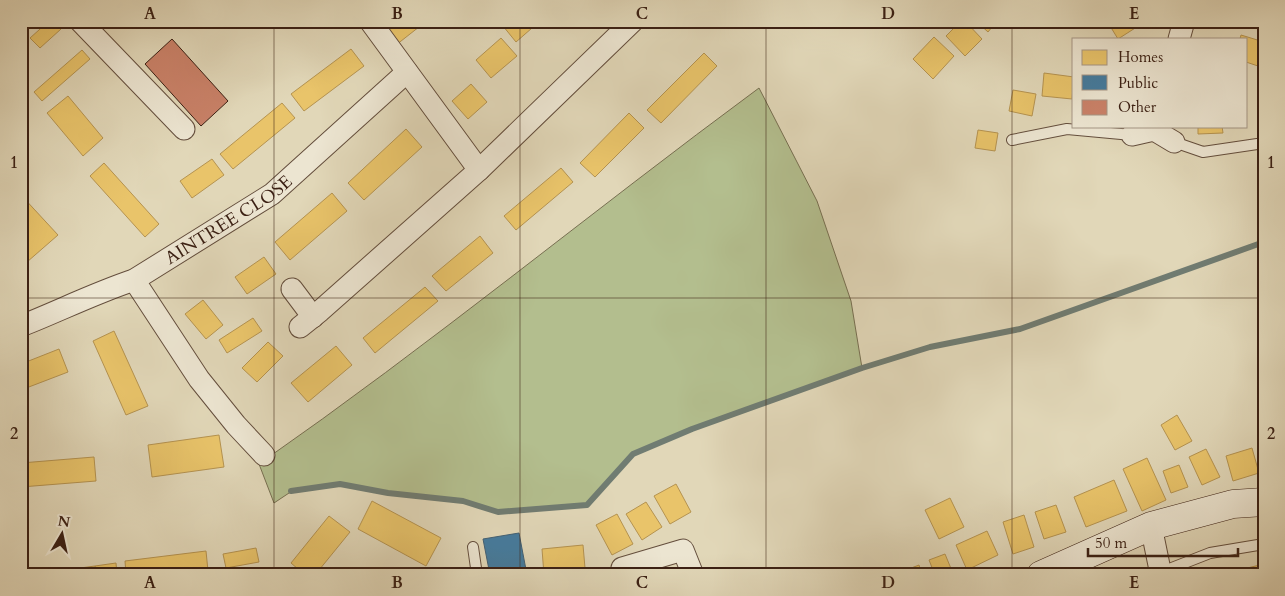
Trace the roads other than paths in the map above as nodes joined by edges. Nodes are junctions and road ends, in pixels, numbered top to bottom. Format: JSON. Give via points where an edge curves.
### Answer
{"nodes":[{"id":1,"x":80,"y":21,"type":"edge"},
{"id":2,"x":370,"y":21,"type":"edge"},
{"id":3,"x":633,"y":21,"type":"edge"},
{"id":4,"x":1184,"y":21,"type":"edge"},
{"id":5,"x":1179,"y":38,"type":"edge"},
{"id":6,"x":407,"y":72,"type":"junction"},
{"id":7,"x":1154,"y":128,"type":"edge"},
{"id":8,"x":184,"y":129,"type":"dead end"},
{"id":9,"x":1132,"y":135,"type":"joint"},
{"id":10,"x":1012,"y":140,"type":"dead end"},
{"id":11,"x":1174,"y":142,"type":"joint"},
{"id":12,"x":1264,"y":143,"type":"edge"},
{"id":13,"x":479,"y":170,"type":"junction"},
{"id":14,"x":134,"y":280,"type":"junction"},
{"id":15,"x":292,"y":290,"type":"dead end"},
{"id":16,"x":21,"y":326,"type":"edge"},
{"id":17,"x":264,"y":455,"type":"dead end"},
{"id":18,"x":1264,"y":502,"type":"edge"},
{"id":19,"x":1151,"y":526,"type":"junction"},
{"id":20,"x":1264,"y":544,"type":"edge"},
{"id":21,"x":473,"y":547,"type":"dead end"},
{"id":22,"x":622,"y":568,"type":"dead end"},
{"id":23,"x":1159,"y":574,"type":"edge"},
{"id":24,"x":477,"y":575,"type":"edge"},
{"id":25,"x":693,"y":575,"type":"edge"},
{"id":26,"x":1041,"y":575,"type":"edge"}],
"edges":[{"from":1,"to":8,"type":"street"},
{"from":2,"to":6,"type":"street"},
{"from":3,"to":13,"type":"street"},
{"from":4,"to":5,"type":"street"},
{"from":6,"to":13,"type":"street"},
{"from":6,"to":14,"type":"street","name":"AINTREE CLOSE","via":[[272,194]]},
{"from":7,"to":9,"type":"street"},
{"from":7,"to":11,"type":"street"},
{"from":9,"to":10,"type":"lane","via":[[1067,129]]},
{"from":11,"to":12,"type":"lane","via":[[1203,152]]},
{"from":13,"to":15,"type":"street","via":[[307,322]]},
{"from":14,"to":16,"type":"street","name":"AINTREE CLOSE"},
{"from":14,"to":17,"type":"street","via":[[199,378]]},
{"from":18,"to":19,"type":"main road","via":[[1233,504]]},
{"from":19,"to":23,"type":"street"},
{"from":19,"to":26,"type":"main road"},
{"from":20,"to":23,"type":"lane","via":[[1210,552]]},
{"from":21,"to":24,"type":"lane"},
{"from":22,"to":25,"type":"street","via":[[683,550]]}]}
